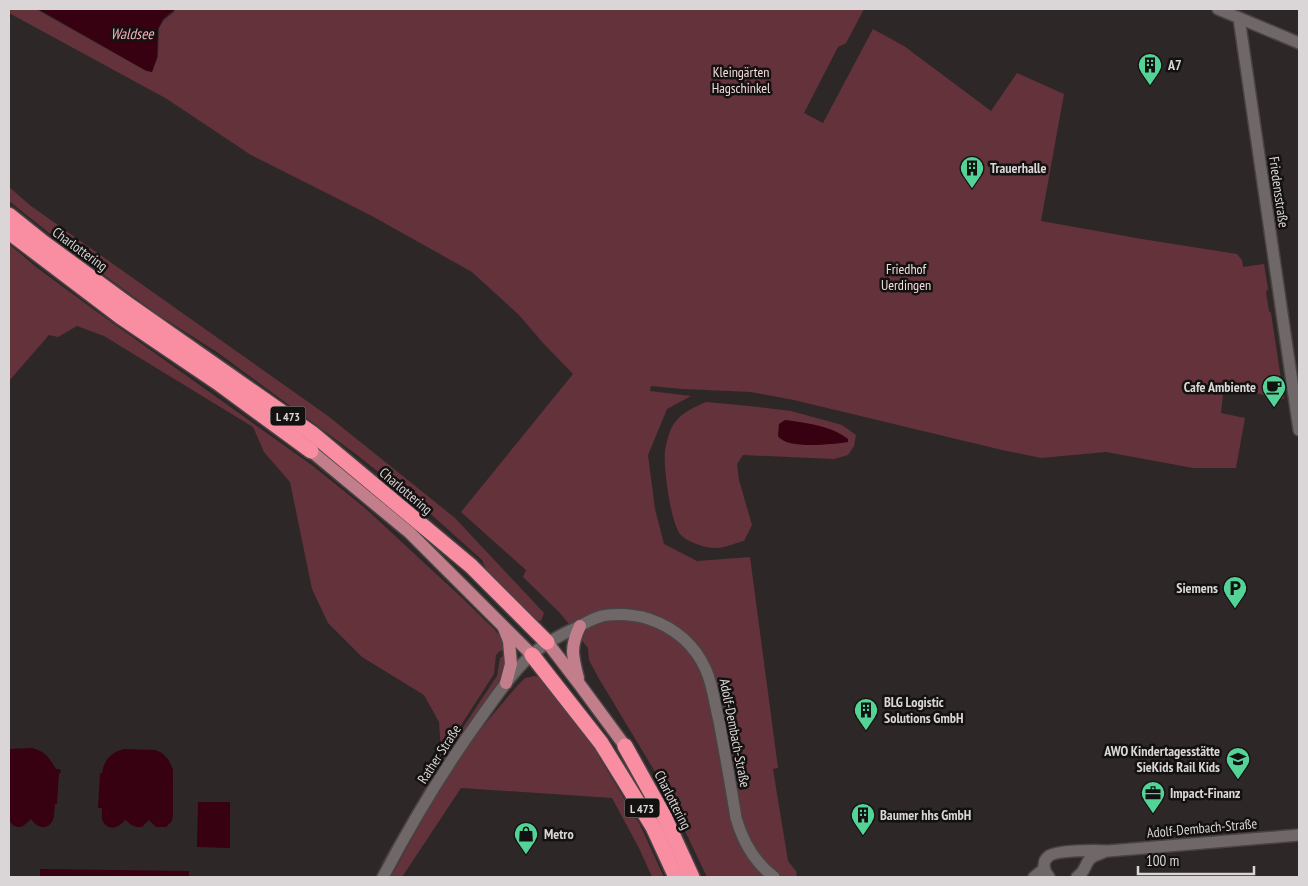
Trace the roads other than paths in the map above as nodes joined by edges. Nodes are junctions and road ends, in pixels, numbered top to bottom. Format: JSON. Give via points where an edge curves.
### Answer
{"nodes":[{"id":1,"x":1218,"y":9,"type":"edge"},
{"id":2,"x":1239,"y":18,"type":"junction"},
{"id":3,"x":1299,"y":43,"type":"edge"},
{"id":4,"x":9,"y":215,"type":"edge"},
{"id":5,"x":9,"y":232,"type":"edge"},
{"id":6,"x":1299,"y":430,"type":"edge"},
{"id":7,"x":311,"y":451,"type":"joint"},
{"id":8,"x":503,"y":626,"type":"junction"},
{"id":9,"x":580,"y":626,"type":"junction"},
{"id":10,"x":547,"y":642,"type":"junction"},
{"id":11,"x":532,"y":654,"type":"junction"},
{"id":12,"x":506,"y":683,"type":"junction"},
{"id":13,"x":580,"y":685,"type":"junction"},
{"id":14,"x":625,"y":746,"type":"joint"},
{"id":15,"x":1299,"y":835,"type":"edge"},
{"id":16,"x":1108,"y":851,"type":"junction"},
{"id":17,"x":1076,"y":852,"type":"junction"},
{"id":18,"x":1046,"y":873,"type":"edge"},
{"id":19,"x":1080,"y":875,"type":"edge"},
{"id":20,"x":383,"y":877,"type":"edge"},
{"id":21,"x":676,"y":877,"type":"edge"},
{"id":22,"x":692,"y":877,"type":"edge"},
{"id":23,"x":774,"y":877,"type":"edge"},
{"id":24,"x":1034,"y":877,"type":"edge"}],
"edges":[{"from":1,"to":2,"type":"main road"},
{"from":2,"to":3,"type":"main road"},
{"from":2,"to":6,"type":"main road","name":"Friedensstraße"},
{"from":4,"to":10,"type":"highway","name":"Charlottering","number":"L 473","via":[[126,303],[313,434],[471,566]]},
{"from":5,"to":7,"type":"highway","number":"L 473","via":[[121,317]]},
{"from":7,"to":8,"type":"main road","number":"L 473","via":[[410,533]]},
{"from":8,"to":11,"type":"main road","number":"L 473"},
{"from":8,"to":12,"type":"main road","via":[[509,641],[511,664]]},
{"from":9,"to":10,"type":"main road","name":"Adolf-Dembach-Straße"},
{"from":9,"to":13,"type":"main road","via":[[572,653]]},
{"from":9,"to":23,"type":"main road","name":"Adolf-Dembach-Straße","via":[[607,615],[642,617],[673,630],[697,654],[713,693],[741,834],[758,862]]},
{"from":10,"to":11,"type":"main road","name":"Adolf-Dembach-Straße"},
{"from":10,"to":13,"type":"main road","name":"Charlottering","number":"L 473"},
{"from":11,"to":12,"type":"main road","name":"Rather Straße"},
{"from":11,"to":21,"type":"highway","number":"L 473","via":[[601,743],[653,826]]},
{"from":12,"to":20,"type":"main road","name":"Rather Straße","via":[[461,745]]},
{"from":13,"to":14,"type":"main road","name":"Charlottering","number":"L 473"},
{"from":14,"to":22,"type":"highway","name":"Charlottering","number":"L 473","via":[[665,818]]},
{"from":15,"to":16,"type":"main road","name":"Adolf-Dembach-Straße"},
{"from":16,"to":17,"type":"main road","name":"Adolf-Dembach-Straße"},
{"from":16,"to":19,"type":"main road","name":"Adolf-Dembach-Straße","via":[[1089,860]]},
{"from":17,"to":18,"type":"main road","name":"Adolf-Dembach-Straße","via":[[1050,855],[1044,864]]},
{"from":17,"to":19,"type":"main road","name":"Adolf-Dembach-Straße","via":[[1083,859]]},
{"from":18,"to":24,"type":"main road","name":"Adolf-Dembach-Straße"}]}
